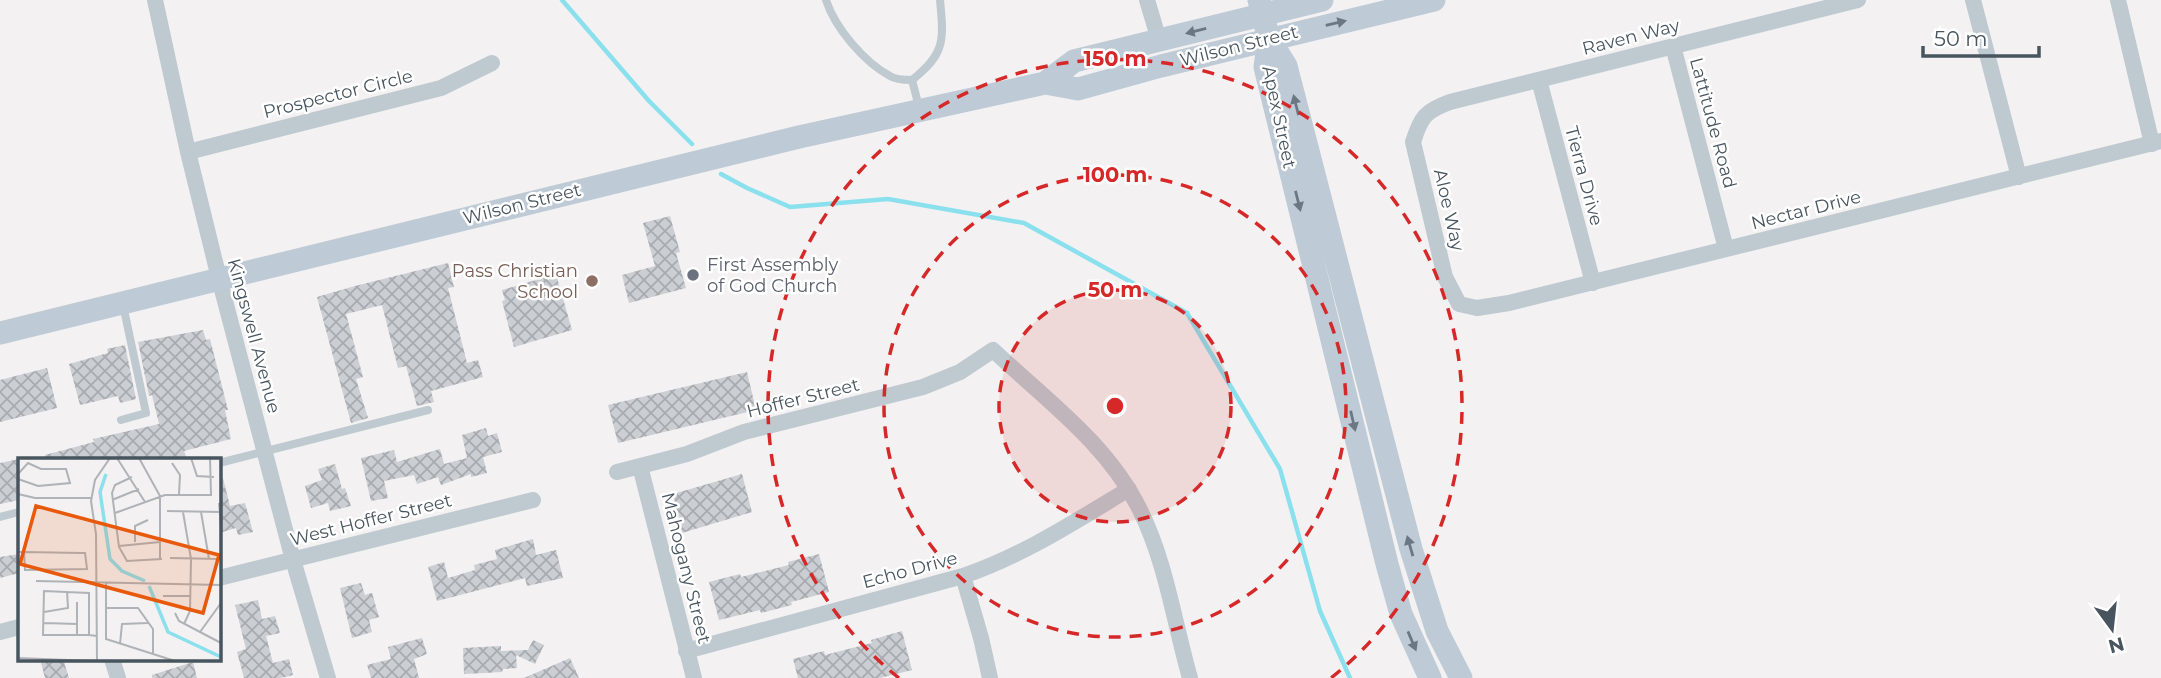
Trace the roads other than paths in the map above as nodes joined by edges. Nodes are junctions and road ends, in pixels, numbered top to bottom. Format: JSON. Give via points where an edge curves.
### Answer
{"nodes":[{"id":1,"x":155,"y":0,"type":"edge"},
{"id":2,"x":826,"y":0,"type":"edge"},
{"id":3,"x":940,"y":0,"type":"edge"},
{"id":4,"x":1147,"y":0,"type":"edge"},
{"id":5,"x":1322,"y":0,"type":"edge"},
{"id":6,"x":1434,"y":0,"type":"edge"},
{"id":7,"x":1858,"y":0,"type":"edge"},
{"id":8,"x":1973,"y":0,"type":"edge"},
{"id":9,"x":2118,"y":0,"type":"edge"},
{"id":10,"x":1826,"y":4,"type":"edge"},
{"id":11,"x":1806,"y":6,"type":"edge"},
{"id":12,"x":1261,"y":7,"type":"edge"},
{"id":13,"x":1269,"y":39,"type":"junction"},
{"id":14,"x":1158,"y":40,"type":"junction"},
{"id":15,"x":1673,"y":46,"type":"junction"},
{"id":16,"x":492,"y":62,"type":"dead end"},
{"id":17,"x":912,"y":80,"type":"junction"},
{"id":18,"x":1539,"y":80,"type":"junction"},
{"id":19,"x":1045,"y":83,"type":"junction"},
{"id":20,"x":920,"y":110,"type":"junction"},
{"id":21,"x":1419,"y":121,"type":"joint"},
{"id":22,"x":2157,"y":143,"type":"edge"},
{"id":23,"x":188,"y":152,"type":"junction"},
{"id":24,"x":2019,"y":177,"type":"junction"},
{"id":25,"x":1726,"y":250,"type":"junction"},
{"id":26,"x":219,"y":278,"type":"junction"},
{"id":27,"x":1593,"y":282,"type":"junction"},
{"id":28,"x":122,"y":302,"type":"junction"},
{"id":29,"x":1459,"y":304,"type":"joint"},
{"id":30,"x":0,"y":333,"type":"edge"},
{"id":31,"x":428,"y":410,"type":"dead end"},
{"id":32,"x":121,"y":420,"type":"dead end"},
{"id":33,"x":264,"y":452,"type":"junction"},
{"id":34,"x":220,"y":463,"type":"edge"},
{"id":35,"x":640,"y":466,"type":"junction"},
{"id":36,"x":617,"y":472,"type":"dead end"},
{"id":37,"x":1129,"y":489,"type":"junction"},
{"id":38,"x":533,"y":500,"type":"dead end"},
{"id":39,"x":18,"y":512,"type":"edge"},
{"id":40,"x":0,"y":517,"type":"edge"},
{"id":41,"x":293,"y":559,"type":"junction"},
{"id":42,"x":963,"y":576,"type":"junction"},
{"id":43,"x":220,"y":578,"type":"edge"},
{"id":44,"x":18,"y":627,"type":"edge"},
{"id":45,"x":0,"y":632,"type":"edge"},
{"id":46,"x":687,"y":651,"type":"junction"},
{"id":47,"x":112,"y":660,"type":"edge"},
{"id":48,"x":118,"y":678,"type":"edge"},
{"id":49,"x":328,"y":678,"type":"edge"},
{"id":50,"x":694,"y":678,"type":"edge"},
{"id":51,"x":990,"y":678,"type":"edge"},
{"id":52,"x":1190,"y":678,"type":"edge"},
{"id":53,"x":1430,"y":678,"type":"edge"},
{"id":54,"x":1461,"y":678,"type":"edge"}],
"edges":[{"from":1,"to":23,"type":"street","name":"Kingswell Avenue"},
{"from":2,"to":17,"type":"lane","via":[[848,40],[862,54],[893,78]]},
{"from":3,"to":17,"type":"lane","via":[[943,27],[939,51]]},
{"from":4,"to":14,"type":"street"},
{"from":5,"to":12,"type":"street","name":"Wilson Street"},
{"from":13,"to":6,"type":"street","name":"Wilson Street","one_way":true},
{"from":7,"to":10,"type":"street","name":"Raven Way"},
{"from":8,"to":24,"type":"street"},
{"from":9,"to":22,"type":"street"},
{"from":10,"to":11,"type":"street","name":"Raven Way"},
{"from":11,"to":15,"type":"street","name":"Raven Way"},
{"from":12,"to":13,"type":"street"},
{"from":12,"to":14,"type":"street","name":"Wilson Street","one_way":true},
{"from":13,"to":19,"type":"street","name":"Wilson Street","via":[[1079,89]]},
{"from":13,"to":53,"type":"street","name":"Apex Street","one_way":true,"via":[[1265,67],[1387,564],[1401,614]]},
{"from":54,"to":13,"type":"street","name":"Apex Street","one_way":true,"via":[[1437,631],[1411,549],[1286,66]]},
{"from":14,"to":19,"type":"street","name":"Wilson Street","via":[[1074,61]]},
{"from":15,"to":18,"type":"street","name":"Raven Way"},
{"from":15,"to":25,"type":"street","name":"Lattitude Road"},
{"from":16,"to":23,"type":"street","name":"Prospector Circle","via":[[441,88]]},
{"from":17,"to":20,"type":"lane"},
{"from":18,"to":21,"type":"street","name":"Raven Way","via":[[1450,102],[1433,108]]},
{"from":18,"to":27,"type":"street","name":"Tierra Drive"},
{"from":19,"to":20,"type":"street","name":"Wilson Street"},
{"from":20,"to":26,"type":"street","name":"Wilson Street"},
{"from":21,"to":29,"type":"street","name":"Aloe Way","via":[[1413,142],[1445,277]]},
{"from":22,"to":24,"type":"street","name":"Nectar Drive"},
{"from":23,"to":26,"type":"street","name":"Kingswell Avenue"},
{"from":24,"to":25,"type":"street","name":"Nectar Drive"},
{"from":25,"to":27,"type":"street","name":"Nectar Drive"},
{"from":26,"to":28,"type":"street","name":"Wilson Street"},
{"from":26,"to":33,"type":"street","name":"Kingswell Avenue"},
{"from":27,"to":29,"type":"street","name":"Nectar Drive","via":[[1509,303],[1477,308]]},
{"from":28,"to":30,"type":"street","name":"Wilson Street"},
{"from":28,"to":32,"type":"lane","via":[[146,414]]},
{"from":31,"to":33,"type":"lane"},
{"from":33,"to":34,"type":"lane"},
{"from":33,"to":41,"type":"street","name":"Kingswell Avenue"},
{"from":35,"to":36,"type":"street","name":"Hoffer Street"},
{"from":35,"to":37,"type":"street","name":"Hoffer Street","via":[[744,432],[923,387],[960,372],[993,350],[1087,437]]},
{"from":35,"to":46,"type":"street","name":"Mahogany Street"},
{"from":37,"to":42,"type":"street","name":"Echo Drive","via":[[1013,557]]},
{"from":37,"to":52,"type":"street","via":[[1155,545]]},
{"from":38,"to":41,"type":"street","name":"West Hoffer Street"},
{"from":39,"to":40,"type":"lane"},
{"from":41,"to":43,"type":"street","name":"West Hoffer Street"},
{"from":41,"to":49,"type":"street","name":"Kingswell Avenue"},
{"from":42,"to":46,"type":"street","name":"Echo Drive"},
{"from":42,"to":51,"type":"street"},
{"from":44,"to":45,"type":"street"},
{"from":46,"to":50,"type":"street","name":"Mahogany Street"},
{"from":47,"to":48,"type":"street"}]}
